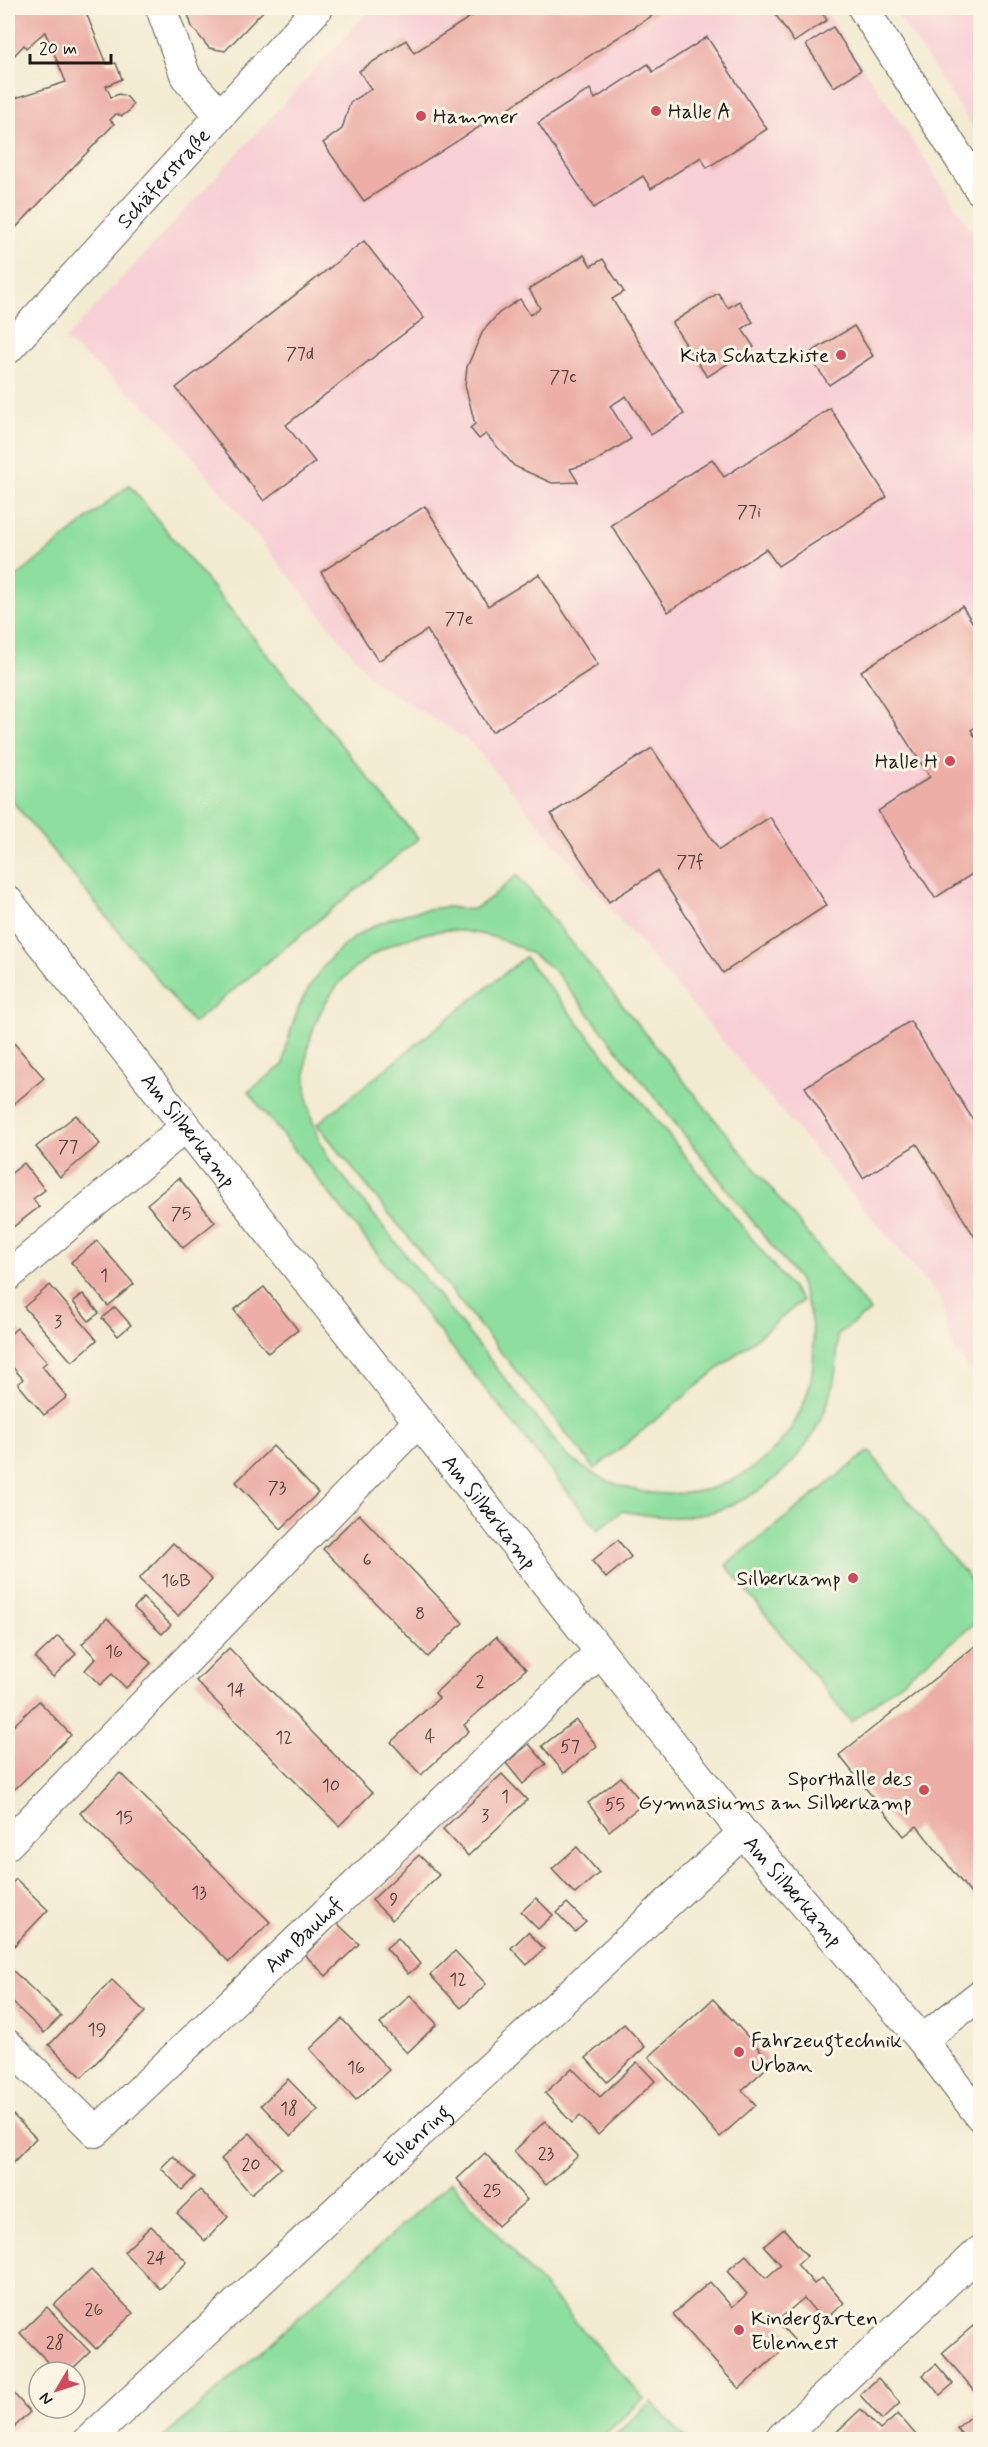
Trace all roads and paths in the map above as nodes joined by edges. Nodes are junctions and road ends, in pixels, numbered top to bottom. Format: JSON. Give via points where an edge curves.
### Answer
{"nodes":[{"id":1,"x":161,"y":8,"type":"edge"},
{"id":2,"x":318,"y":8,"type":"edge"},
{"id":3,"x":863,"y":8,"type":"edge"},
{"id":4,"x":220,"y":115,"type":"junction"},
{"id":5,"x":981,"y":190,"type":"edge"},
{"id":6,"x":8,"y":350,"type":"edge"},
{"id":7,"x":8,"y":901,"type":"edge"},
{"id":8,"x":185,"y":1127,"type":"junction"},
{"id":9,"x":8,"y":1276,"type":"edge"},
{"id":10,"x":419,"y":1420,"type":"junction"},
{"id":11,"x":600,"y":1652,"type":"junction"},
{"id":12,"x":743,"y":1833,"type":"junction"},
{"id":13,"x":8,"y":1844,"type":"edge"},
{"id":14,"x":981,"y":1995,"type":"edge"},
{"id":15,"x":922,"y":2040,"type":"junction"},
{"id":16,"x":8,"y":2045,"type":"edge"},
{"id":17,"x":981,"y":2116,"type":"edge"},
{"id":18,"x":981,"y":2251,"type":"edge"},
{"id":19,"x":88,"y":2439,"type":"edge"},
{"id":20,"x":780,"y":2439,"type":"edge"}],
"edges":[{"from":1,"to":4,"type":"street","via":[[186,77]]},
{"from":2,"to":4,"type":"street","name":"Schäferstraße"},
{"from":3,"to":5,"type":"street"},
{"from":4,"to":6,"type":"street","name":"Schäferstraße"},
{"from":7,"to":8,"type":"street","name":"Am Silberkamp"},
{"from":8,"to":9,"type":"street"},
{"from":8,"to":10,"type":"street","name":"Am Silberkamp"},
{"from":10,"to":11,"type":"street","name":"Am Silberkamp"},
{"from":10,"to":13,"type":"street"},
{"from":11,"to":12,"type":"street","name":"Am Silberkamp"},
{"from":11,"to":16,"type":"street","name":"Am Bauhof","via":[[96,2132]]},
{"from":12,"to":15,"type":"street","name":"Am Silberkamp"},
{"from":12,"to":19,"type":"street","name":"Eulenring"},
{"from":14,"to":15,"type":"street"},
{"from":15,"to":17,"type":"street","name":"Am Silberkamp"},
{"from":18,"to":20,"type":"street"}]}
